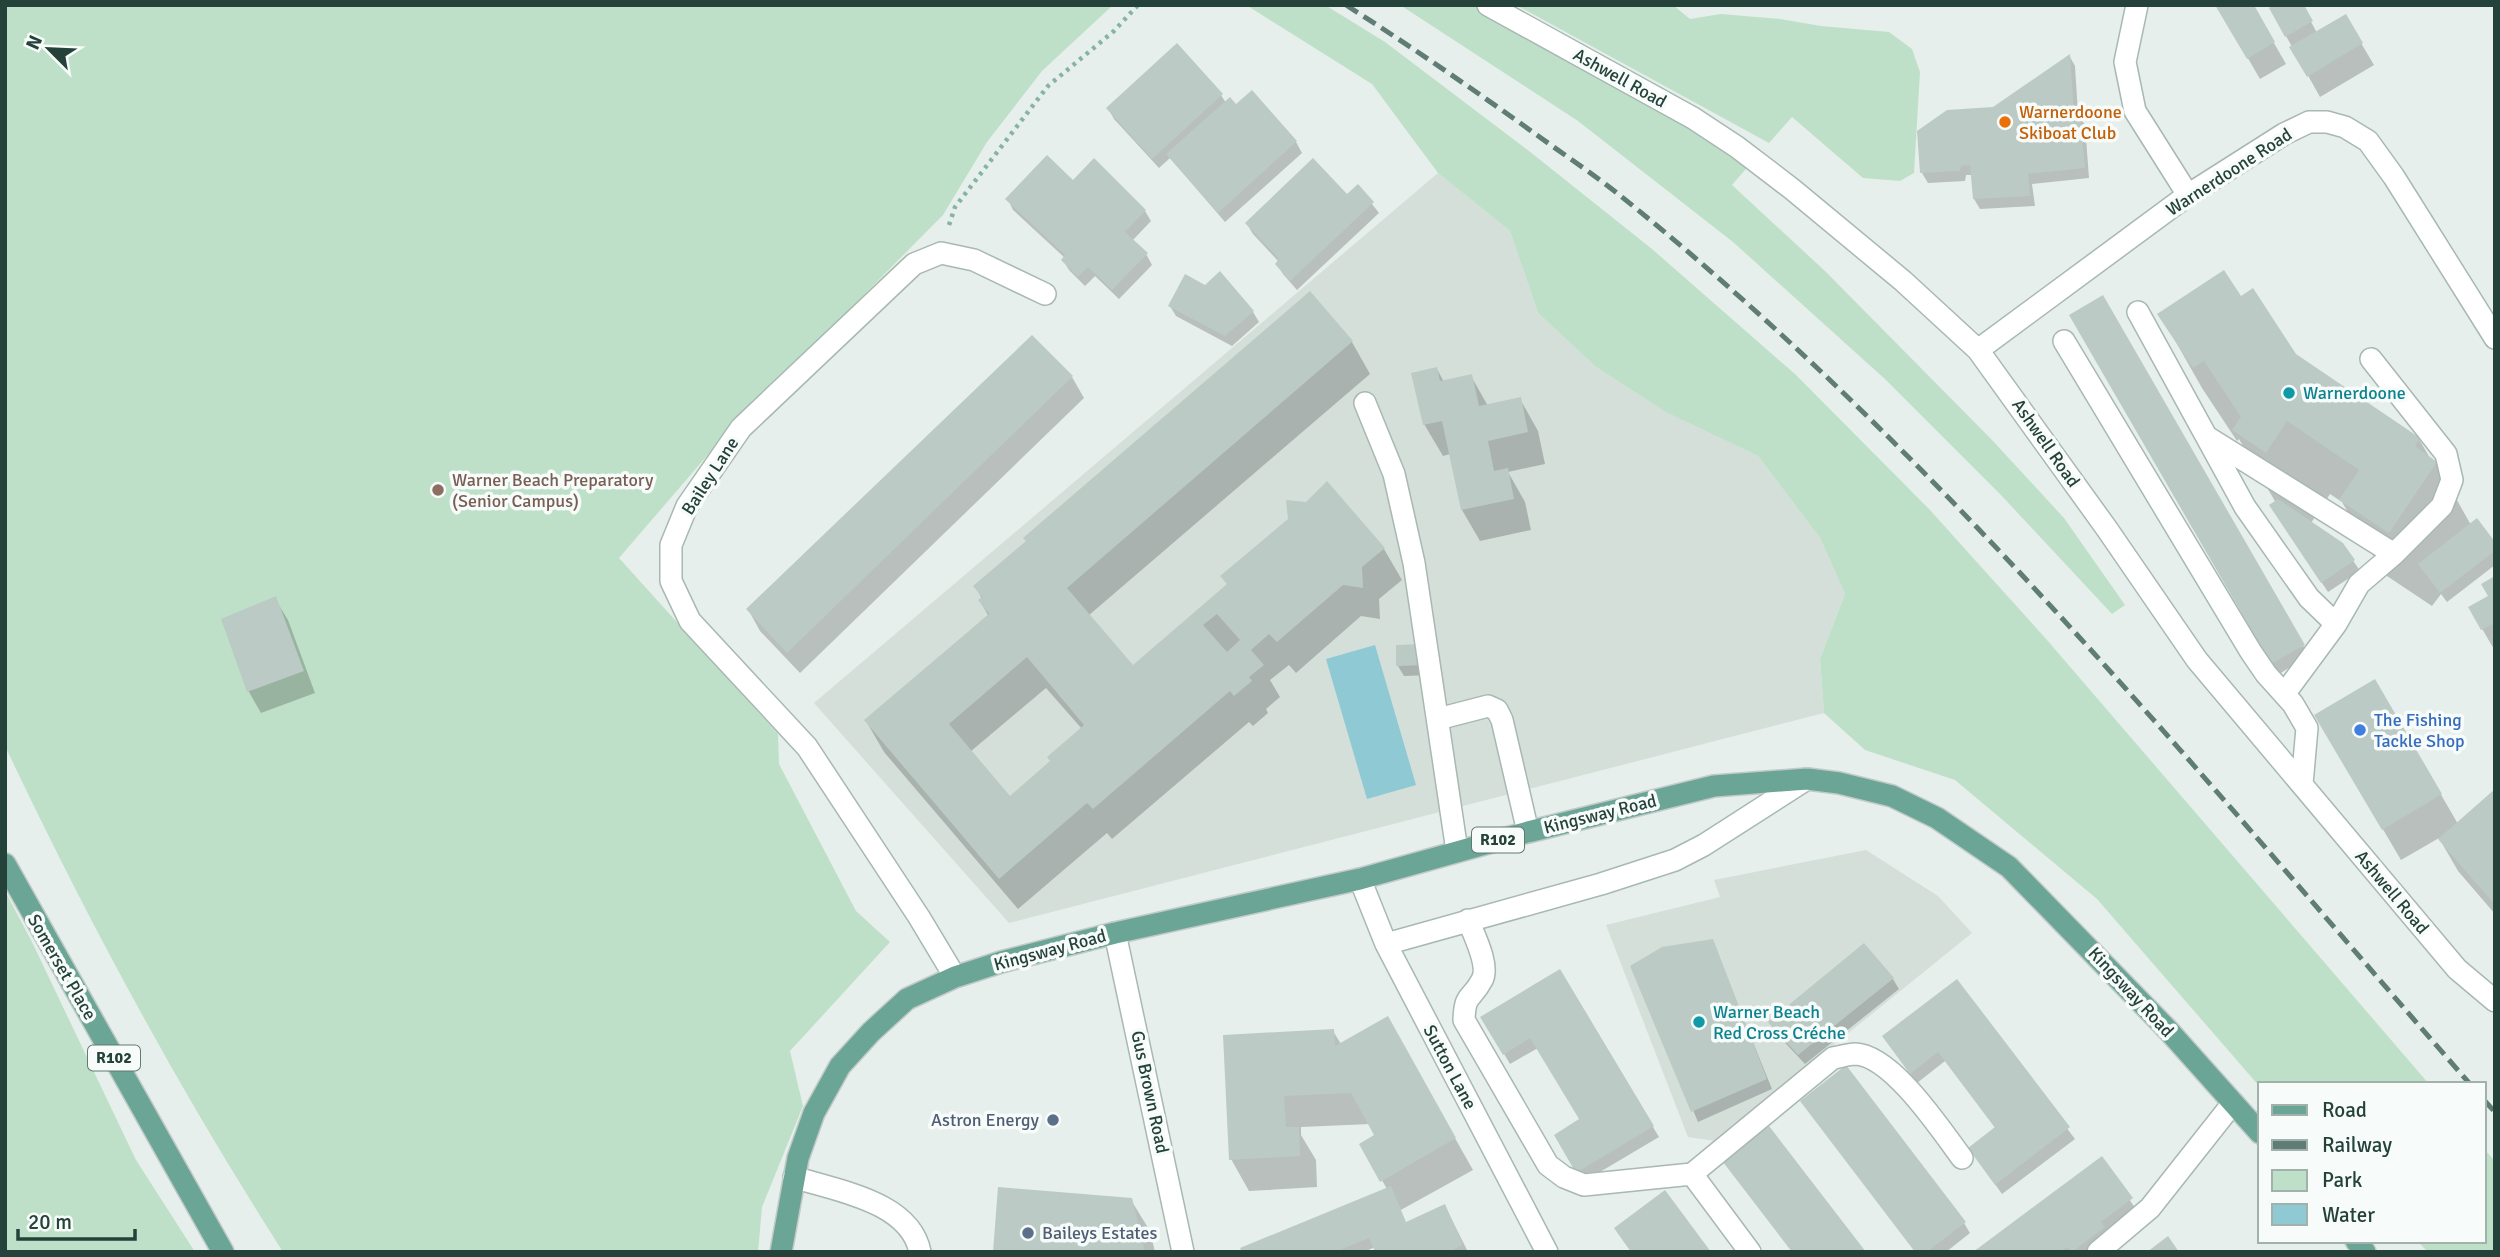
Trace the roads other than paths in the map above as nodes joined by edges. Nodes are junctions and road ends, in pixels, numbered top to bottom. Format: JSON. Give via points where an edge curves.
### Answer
{"nodes":[{"id":1,"x":1488,"y":5,"type":"edge"},
{"id":2,"x":2137,"y":5,"type":"edge"},
{"id":3,"x":2188,"y":195,"type":"junction"},
{"id":4,"x":1045,"y":294,"type":"dead end"},
{"id":5,"x":2138,"y":312,"type":"dead end"},
{"id":6,"x":2495,"y":338,"type":"edge"},
{"id":7,"x":2064,"y":341,"type":"dead end"},
{"id":8,"x":1978,"y":351,"type":"junction"},
{"id":9,"x":2371,"y":359,"type":"dead end"},
{"id":10,"x":1365,"y":403,"type":"dead end"},
{"id":11,"x":2207,"y":437,"type":"junction"},
{"id":12,"x":2394,"y":554,"type":"junction"},
{"id":13,"x":2336,"y":624,"type":"junction"},
{"id":14,"x":2285,"y":693,"type":"junction"},
{"id":15,"x":1438,"y":719,"type":"junction"},
{"id":16,"x":1807,"y":779,"type":"junction"},
{"id":17,"x":2302,"y":784,"type":"junction"},
{"id":18,"x":1528,"y":832,"type":"junction"},
{"id":19,"x":1457,"y":851,"type":"junction"},
{"id":20,"x":5,"y":864,"type":"edge"},
{"id":21,"x":1360,"y":879,"type":"junction"},
{"id":22,"x":1468,"y":920,"type":"junction"},
{"id":23,"x":1115,"y":933,"type":"junction"},
{"id":24,"x":1386,"y":944,"type":"junction"},
{"id":25,"x":955,"y":977,"type":"junction"},
{"id":26,"x":2495,"y":1002,"type":"edge"},
{"id":27,"x":2233,"y":1103,"type":"junction"},
{"id":28,"x":2258,"y":1131,"type":"edge"},
{"id":29,"x":1962,"y":1158,"type":"dead end"},
{"id":30,"x":1692,"y":1174,"type":"junction"},
{"id":31,"x":794,"y":1177,"type":"junction"},
{"id":32,"x":223,"y":1252,"type":"edge"},
{"id":33,"x":781,"y":1252,"type":"edge"},
{"id":34,"x":920,"y":1252,"type":"edge"},
{"id":35,"x":1183,"y":1252,"type":"edge"},
{"id":36,"x":1547,"y":1252,"type":"edge"},
{"id":37,"x":1750,"y":1252,"type":"edge"},
{"id":38,"x":2098,"y":1252,"type":"edge"}],
"edges":[{"from":1,"to":8,"type":"street","name":"Ashwell Road","via":[[1738,147],[1903,281]]},
{"from":2,"to":3,"type":"street","via":[[2125,62],[2135,111]]},
{"from":3,"to":6,"type":"street","name":"Warnerdoone Road","via":[[2309,122],[2345,127],[2368,141],[2394,177]]},
{"from":3,"to":8,"type":"street","name":"Warnerdoone Road"},
{"from":4,"to":25,"type":"street","name":"Bailey Lane","via":[[974,260],[941,253],[914,264],[741,428],[687,506],[671,545],[670,581],[690,621],[807,747]]},
{"from":5,"to":11,"type":"street"},
{"from":7,"to":14,"type":"street","via":[[2251,652]]},
{"from":8,"to":17,"type":"street","name":"Ashwell Road","via":[[2197,660]]},
{"from":9,"to":12,"type":"street","via":[[2446,454],[2452,480],[2442,506]]},
{"from":10,"to":15,"type":"street","via":[[1394,474],[1414,564]]},
{"from":11,"to":12,"type":"street"},
{"from":11,"to":13,"type":"street","via":[[2245,507],[2309,598]]},
{"from":12,"to":13,"type":"street","via":[[2360,584]]},
{"from":13,"to":14,"type":"street"},
{"from":14,"to":17,"type":"street","via":[[2307,728]]},
{"from":15,"to":18,"type":"street","via":[[1488,706],[1497,710]]},
{"from":15,"to":19,"type":"street"},
{"from":16,"to":18,"type":"main road","name":"Kingsway Road","number":"R102","via":[[1714,786]]},
{"from":16,"to":22,"type":"street","via":[[1675,860]]},
{"from":16,"to":27,"type":"main road","name":"Kingsway Road","number":"R102","via":[[1892,796],[1937,818],[2009,867]]},
{"from":17,"to":26,"type":"street","name":"Ashwell Road","via":[[2457,969]]},
{"from":18,"to":19,"type":"main road","name":"Kingsway Road","number":"R102"},
{"from":19,"to":21,"type":"main road","name":"Kingsway Road","number":"R102"},
{"from":20,"to":32,"type":"main road","name":"Somerset Place","number":"R102"},
{"from":21,"to":23,"type":"main road","name":"Kingsway Road","number":"R102"},
{"from":21,"to":24,"type":"street","name":"Sutton Lane"},
{"from":22,"to":24,"type":"street"},
{"from":22,"to":30,"type":"street","via":[[1484,970],[1483,979],[1465,1002],[1464,1020],[1548,1165],[1584,1185]]},
{"from":23,"to":25,"type":"main road","name":"Kingsway Road","number":"R102"},
{"from":23,"to":35,"type":"street","name":"Gus Brown Road"},
{"from":24,"to":36,"type":"street","name":"Sutton Lane"},
{"from":25,"to":31,"type":"main road","name":"Kingsway Road","number":"R102","via":[[907,999],[840,1066],[814,1113]]},
{"from":27,"to":28,"type":"main road","name":"Kingsway Road","number":"R102"},
{"from":27,"to":38,"type":"street","via":[[2150,1208]]},
{"from":29,"to":30,"type":"street","via":[[1904,1082],[1857,1054],[1833,1058]]},
{"from":30,"to":37,"type":"street"},
{"from":31,"to":33,"type":"main road","name":"Kingsway Road","number":"R102"},
{"from":31,"to":34,"type":"street","via":[[885,1206],[905,1221]]}]}
